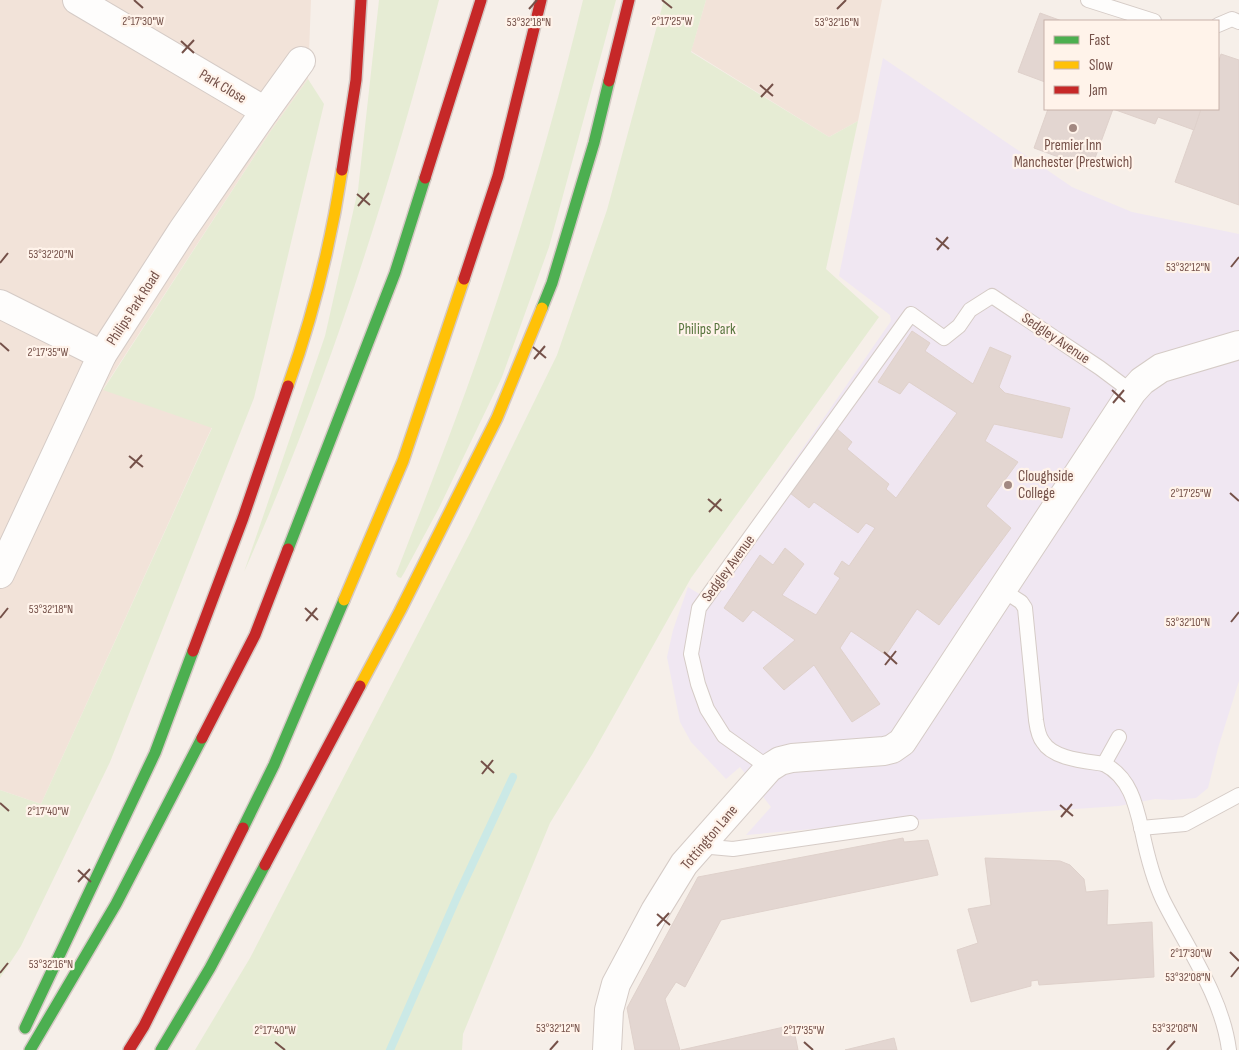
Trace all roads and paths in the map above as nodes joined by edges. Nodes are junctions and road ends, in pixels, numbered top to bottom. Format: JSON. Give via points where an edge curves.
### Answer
{"nodes":[{"id":1,"x":78,"y":0,"type":"edge"},
{"id":2,"x":361,"y":0,"type":"edge"},
{"id":3,"x":481,"y":0,"type":"edge"},
{"id":4,"x":541,"y":0,"type":"edge"},
{"id":5,"x":629,"y":0,"type":"edge"},
{"id":6,"x":1088,"y":0,"type":"edge"},
{"id":7,"x":1151,"y":20,"type":"edge"},
{"id":8,"x":1239,"y":22,"type":"edge"},
{"id":9,"x":1219,"y":25,"type":"edge"},
{"id":10,"x":301,"y":62,"type":"dead end"},
{"id":11,"x":265,"y":110,"type":"junction"},
{"id":12,"x":0,"y":304,"type":"edge"},
{"id":13,"x":1239,"y":345,"type":"edge"},
{"id":14,"x":102,"y":355,"type":"junction"},
{"id":15,"x":1132,"y":392,"type":"junction"},
{"id":16,"x":1,"y":567,"type":"edge"},
{"id":17,"x":1001,"y":589,"type":"junction"},
{"id":18,"x":1119,"y":737,"type":"dead end"},
{"id":19,"x":1104,"y":764,"type":"junction"},
{"id":20,"x":769,"y":768,"type":"junction"},
{"id":21,"x":1239,"y":795,"type":"edge"},
{"id":22,"x":911,"y":823,"type":"dead end"},
{"id":23,"x":1141,"y":828,"type":"junction"},
{"id":24,"x":700,"y":846,"type":"junction"},
{"id":25,"x":19,"y":1042,"type":"dead end"},
{"id":26,"x":30,"y":1050,"type":"edge"},
{"id":27,"x":129,"y":1050,"type":"edge"},
{"id":28,"x":161,"y":1050,"type":"edge"},
{"id":29,"x":607,"y":1050,"type":"edge"},
{"id":30,"x":1229,"y":1050,"type":"edge"}],
"edges":[{"from":1,"to":11,"type":"street","name":"Park Close"},
{"from":2,"to":25,"type":"highway","via":[[356,80],[334,222],[304,341],[243,518],[155,753]]},
{"from":3,"to":26,"type":"highway","via":[[395,273],[255,635],[116,904]]},
{"from":4,"to":27,"type":"highway","via":[[498,176],[402,461],[274,765]]},
{"from":5,"to":28,"type":"highway","via":[[594,144],[552,283],[497,418],[400,611],[210,968]]},
{"from":6,"to":7,"type":"lane"},
{"from":8,"to":9,"type":"lane","via":[[1232,20]]},
{"from":10,"to":11,"type":"street","name":"Philips Park Road"},
{"from":11,"to":14,"type":"street","name":"Philips Park Road"},
{"from":12,"to":14,"type":"street"},
{"from":13,"to":15,"type":"street","via":[[1161,368]]},
{"from":14,"to":16,"type":"street","name":"Philips Park Road"},
{"from":15,"to":17,"type":"street"},
{"from":15,"to":20,"type":"lane","name":"Sedgley Avenue","via":[[992,296],[970,310],[960,326],[944,338],[911,314],[699,608],[691,654],[707,709],[724,736]]},
{"from":17,"to":19,"type":"lane","via":[[1025,608],[1036,720],[1043,744],[1057,755]]},
{"from":17,"to":20,"type":"street","via":[[902,742],[884,751],[806,756],[780,761]]},
{"from":18,"to":19,"type":"lane"},
{"from":19,"to":23,"type":"lane","via":[[1126,782]]},
{"from":20,"to":24,"type":"street","name":"Tottington Lane"},
{"from":21,"to":23,"type":"lane","via":[[1185,824]]},
{"from":22,"to":24,"type":"lane","via":[[733,849]]},
{"from":23,"to":30,"type":"lane","via":[[1157,886],[1215,1002]]},
{"from":24,"to":29,"type":"street","name":"Tottington Lane","via":[[684,864],[616,984],[609,1010]]}]}
